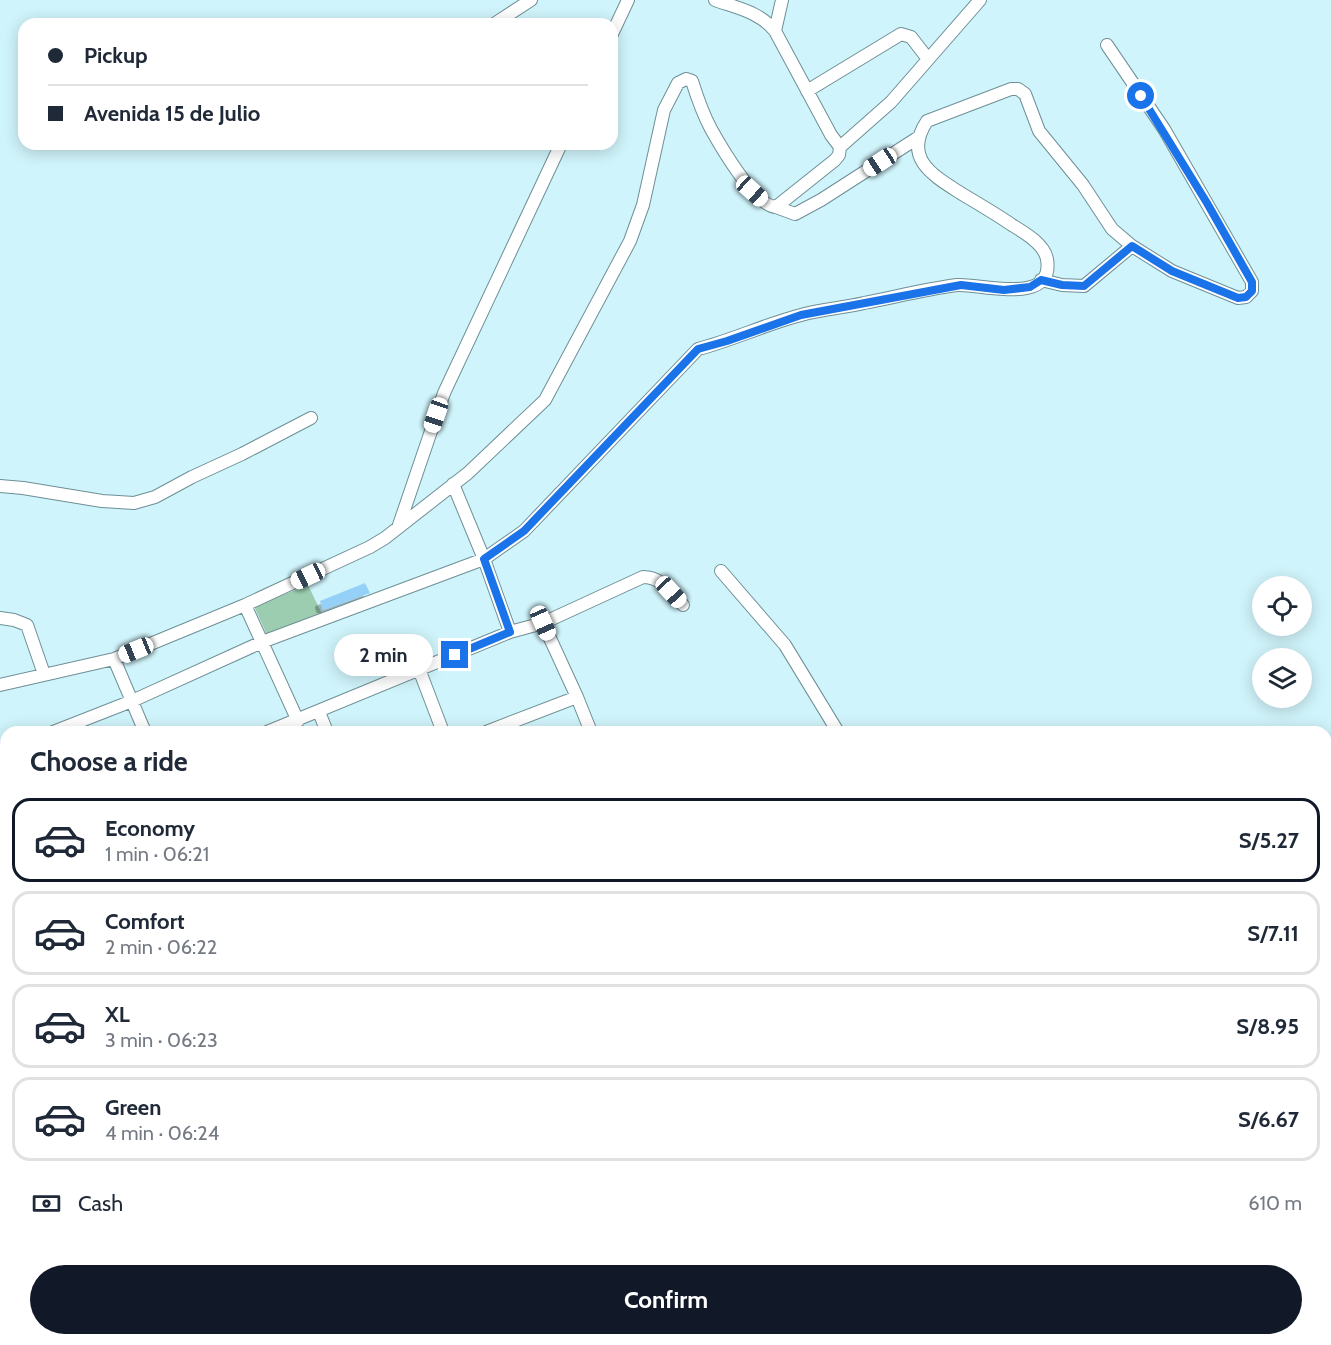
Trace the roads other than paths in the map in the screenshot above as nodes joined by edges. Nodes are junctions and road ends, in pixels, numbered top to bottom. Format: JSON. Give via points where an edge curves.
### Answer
{"nodes":[{"id":1,"x":531,"y":0,"type":"edge"},
{"id":2,"x":628,"y":0,"type":"edge"},
{"id":3,"x":715,"y":0,"type":"edge"},
{"id":4,"x":782,"y":0,"type":"edge"},
{"id":5,"x":980,"y":0,"type":"edge"},
{"id":6,"x":503,"y":18,"type":"edge"},
{"id":7,"x":618,"y":21,"type":"edge"},
{"id":8,"x":775,"y":31,"type":"junction"},
{"id":9,"x":1107,"y":45,"type":"dead end"},
{"id":10,"x":928,"y":59,"type":"junction"},
{"id":11,"x":807,"y":91,"type":"junction"},
{"id":12,"x":919,"y":137,"type":"junction"},
{"id":13,"x":840,"y":147,"type":"junction"},
{"id":14,"x":558,"y":150,"type":"edge"},
{"id":15,"x":776,"y":207,"type":"junction"},
{"id":16,"x":1132,"y":246,"type":"junction"},
{"id":17,"x":1041,"y":280,"type":"junction"},
{"id":18,"x":311,"y":418,"type":"dead end"},
{"id":19,"x":453,"y":484,"type":"junction"},
{"id":20,"x":0,"y":486,"type":"edge"},
{"id":21,"x":398,"y":526,"type":"junction"},
{"id":22,"x":484,"y":559,"type":"junction"},
{"id":23,"x":721,"y":571,"type":"dead end"},
{"id":24,"x":683,"y":605,"type":"dead end"},
{"id":25,"x":245,"y":606,"type":"junction"},
{"id":26,"x":0,"y":618,"type":"edge"},
{"id":27,"x":543,"y":623,"type":"junction"},
{"id":28,"x":510,"y":632,"type":"junction"},
{"id":29,"x":262,"y":642,"type":"junction"},
{"id":30,"x":114,"y":659,"type":"junction"},
{"id":31,"x":419,"y":669,"type":"junction"},
{"id":32,"x":44,"y":674,"type":"junction"},
{"id":33,"x":0,"y":685,"type":"edge"},
{"id":34,"x":577,"y":697,"type":"junction"},
{"id":35,"x":132,"y":701,"type":"junction"},
{"id":36,"x":319,"y":712,"type":"junction"},
{"id":37,"x":298,"y":721,"type":"junction"},
{"id":38,"x":68,"y":726,"type":"edge"},
{"id":39,"x":142,"y":726,"type":"edge"},
{"id":40,"x":284,"y":726,"type":"edge"},
{"id":41,"x":325,"y":726,"type":"edge"},
{"id":42,"x":441,"y":726,"type":"edge"},
{"id":43,"x":502,"y":726,"type":"edge"},
{"id":44,"x":589,"y":726,"type":"edge"},
{"id":45,"x":834,"y":726,"type":"edge"}],
"edges":[{"from":1,"to":6,"type":"street"},
{"from":2,"to":7,"type":"street"},
{"from":3,"to":8,"type":"street","via":[[758,15]]},
{"from":4,"to":8,"type":"street"},
{"from":5,"to":10,"type":"street"},
{"from":8,"to":11,"type":"street"},
{"from":9,"to":16,"type":"street","via":[[1164,129],[1252,282],[1252,291],[1238,298],[1172,271]]},
{"from":10,"to":11,"type":"street","via":[[910,37],[901,34]]},
{"from":10,"to":13,"type":"street","via":[[891,102]]},
{"from":11,"to":13,"type":"street"},
{"from":12,"to":15,"type":"street","via":[[795,214]]},
{"from":12,"to":16,"type":"street","via":[[927,122],[1011,89],[1022,91],[1039,131],[1083,185],[1112,229]]},
{"from":12,"to":17,"type":"street","via":[[919,154],[930,173],[1020,230],[1043,250],[1047,268]]},
{"from":13,"to":15,"type":"street","via":[[835,160]]},
{"from":14,"to":21,"type":"street","via":[[444,393]]},
{"from":15,"to":19,"type":"street","via":[[768,206],[752,191],[723,148],[692,81],[678,82],[664,110],[643,205],[630,241],[545,400]]},
{"from":16,"to":17,"type":"street","via":[[1084,286]]},
{"from":17,"to":22,"type":"street","via":[[1030,287],[1004,290],[961,285],[801,315],[698,349],[524,531]]},
{"from":18,"to":20,"type":"street","via":[[155,497],[134,503]]},
{"from":19,"to":21,"type":"street"},
{"from":19,"to":22,"type":"street"},
{"from":21,"to":25,"type":"street","via":[[370,547]]},
{"from":22,"to":28,"type":"street"},
{"from":22,"to":29,"type":"street"},
{"from":23,"to":45,"type":"street","via":[[786,645]]},
{"from":24,"to":27,"type":"street","via":[[660,580],[643,577]]},
{"from":25,"to":29,"type":"street"},
{"from":25,"to":30,"type":"street"},
{"from":26,"to":32,"type":"street","via":[[27,625]]},
{"from":27,"to":28,"type":"street"},
{"from":27,"to":34,"type":"street"},
{"from":28,"to":31,"type":"street"},
{"from":29,"to":35,"type":"street"},
{"from":29,"to":37,"type":"street"},
{"from":30,"to":32,"type":"street"},
{"from":30,"to":35,"type":"street"},
{"from":31,"to":36,"type":"street"},
{"from":31,"to":42,"type":"street"},
{"from":32,"to":33,"type":"street"},
{"from":34,"to":43,"type":"street"},
{"from":34,"to":44,"type":"street"},
{"from":35,"to":38,"type":"street"},
{"from":35,"to":39,"type":"street"},
{"from":36,"to":37,"type":"street"},
{"from":36,"to":41,"type":"street"},
{"from":37,"to":40,"type":"street"}]}
